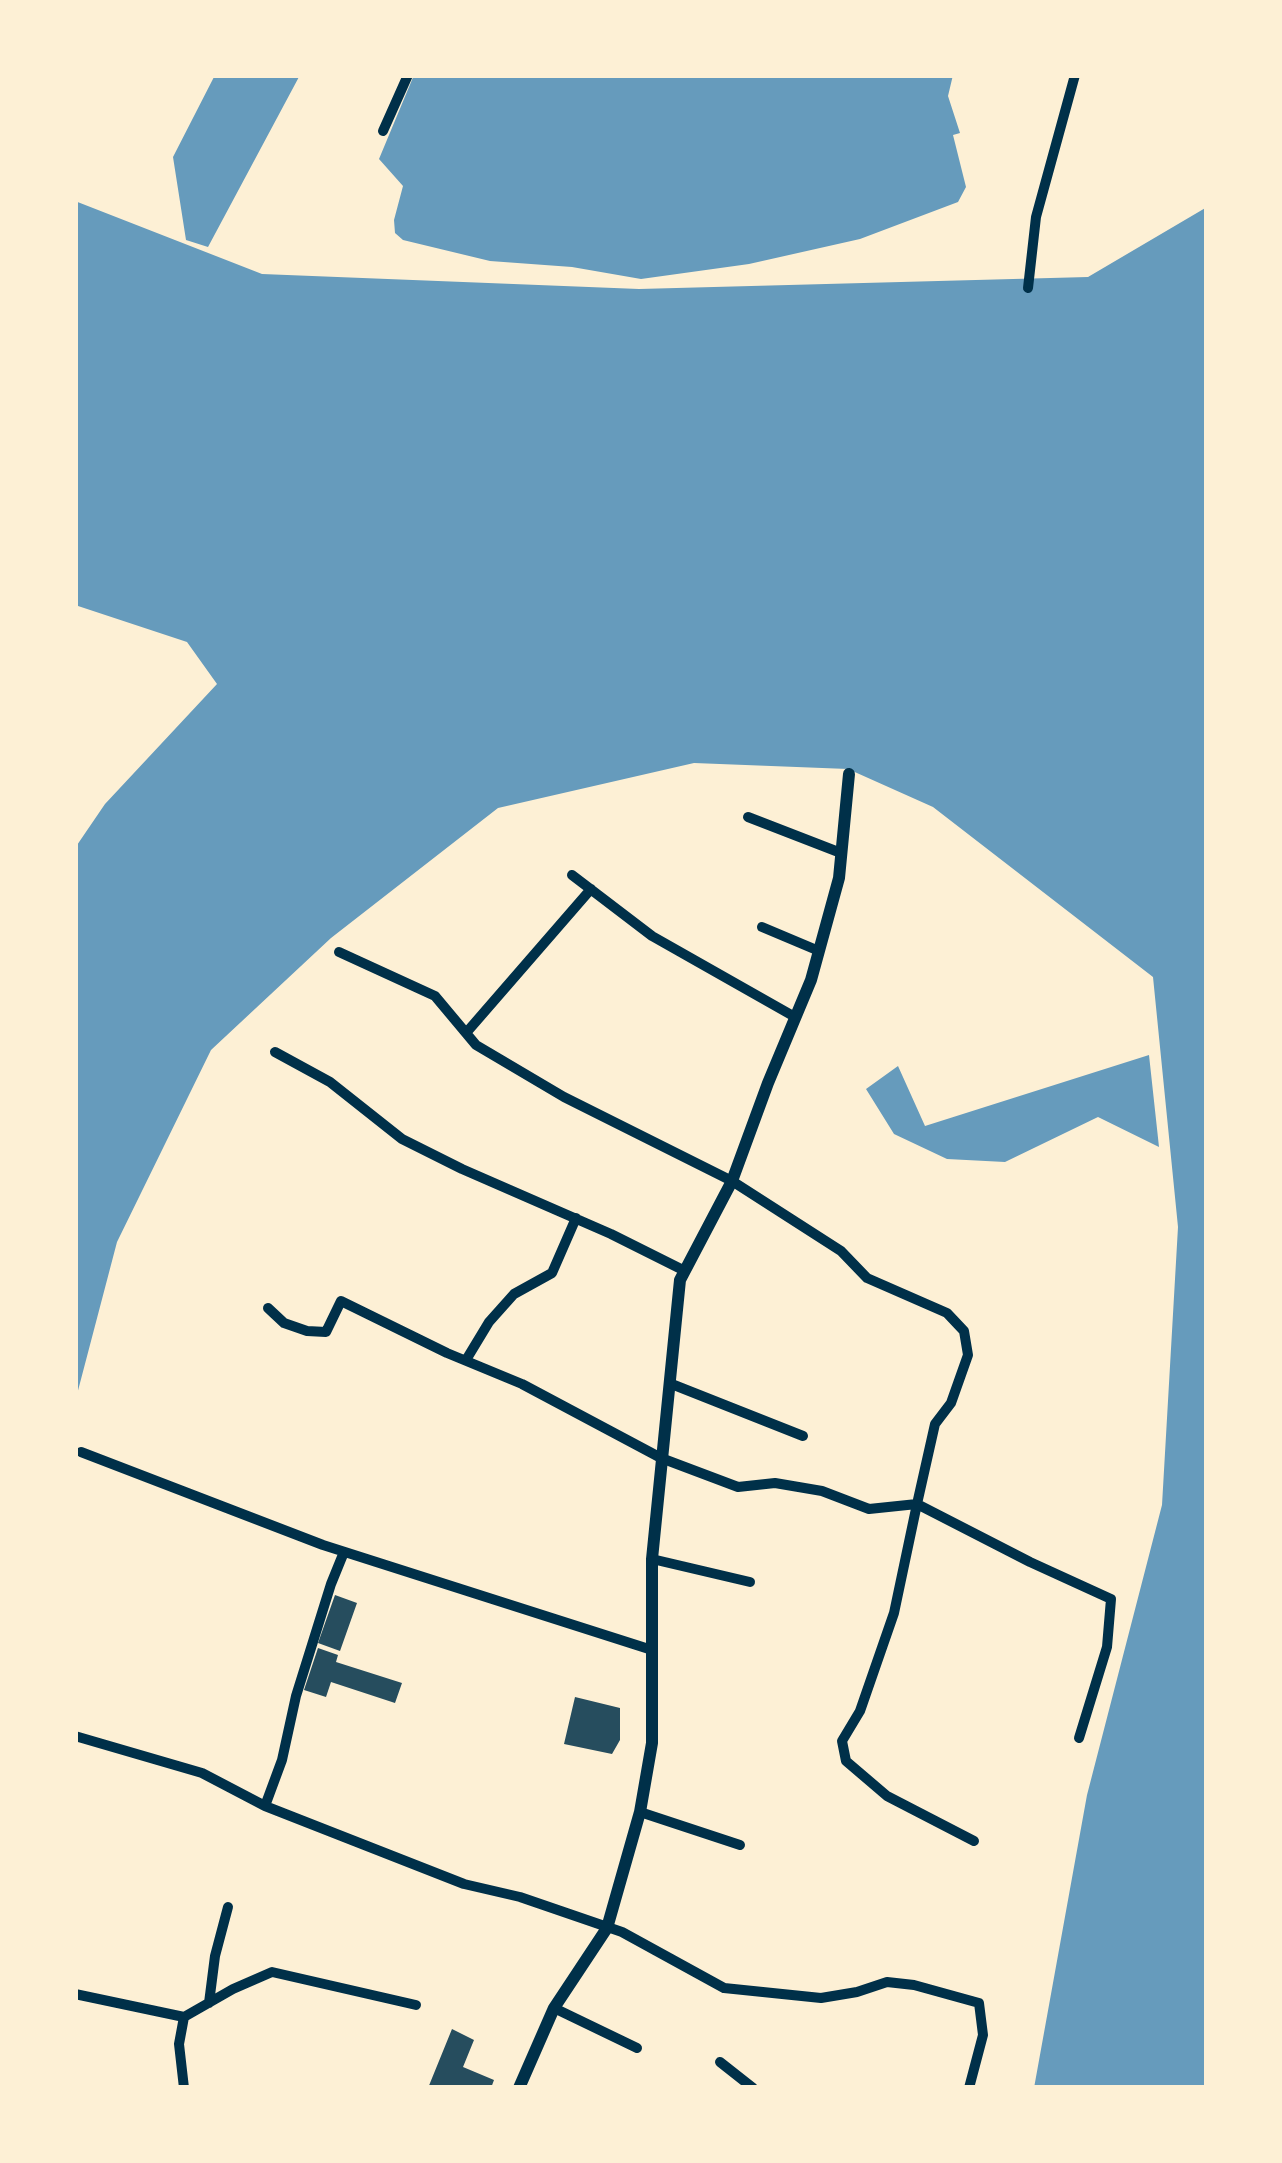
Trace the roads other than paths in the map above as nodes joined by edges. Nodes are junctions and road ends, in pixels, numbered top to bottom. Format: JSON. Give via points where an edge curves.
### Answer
{"nodes":[{"id":1,"x":408,"y":75,"type":"edge"},
{"id":2,"x":1075,"y":75,"type":"edge"},
{"id":3,"x":384,"y":131,"type":"dead end"},
{"id":4,"x":1028,"y":288,"type":"dead end"},
{"id":5,"x":849,"y":774,"type":"dead end"},
{"id":6,"x":748,"y":817,"type":"dead end"},
{"id":7,"x":841,"y":853,"type":"junction"},
{"id":8,"x":572,"y":875,"type":"dead end"},
{"id":9,"x":591,"y":890,"type":"junction"},
{"id":10,"x":762,"y":926,"type":"dead end"},
{"id":11,"x":819,"y":951,"type":"junction"},
{"id":12,"x":339,"y":952,"type":"dead end"},
{"id":13,"x":795,"y":1018,"type":"junction"},
{"id":14,"x":466,"y":1033,"type":"junction"},
{"id":15,"x":275,"y":1052,"type":"dead end"},
{"id":16,"x":732,"y":1182,"type":"junction"},
{"id":17,"x":576,"y":1218,"type":"junction"},
{"id":18,"x":685,"y":1271,"type":"junction"},
{"id":19,"x":268,"y":1308,"type":"dead end"},
{"id":20,"x":466,"y":1360,"type":"junction"},
{"id":21,"x":669,"y":1383,"type":"junction"},
{"id":22,"x":802,"y":1436,"type":"dead end"},
{"id":23,"x":81,"y":1452,"type":"dead end"},
{"id":24,"x":661,"y":1458,"type":"junction"},
{"id":25,"x":918,"y":1504,"type":"junction"},
{"id":26,"x":344,"y":1552,"type":"junction"},
{"id":27,"x":652,"y":1559,"type":"junction"},
{"id":28,"x":750,"y":1582,"type":"dead end"},
{"id":29,"x":652,"y":1650,"type":"junction"},
{"id":30,"x":75,"y":1736,"type":"edge"},
{"id":31,"x":1079,"y":1738,"type":"dead end"},
{"id":32,"x":265,"y":1806,"type":"junction"},
{"id":33,"x":640,"y":1812,"type":"junction"},
{"id":34,"x":974,"y":1841,"type":"dead end"},
{"id":35,"x":740,"y":1845,"type":"dead end"},
{"id":36,"x":228,"y":1907,"type":"dead end"},
{"id":37,"x":607,"y":1928,"type":"junction"},
{"id":38,"x":75,"y":1994,"type":"edge"},
{"id":39,"x":209,"y":2003,"type":"junction"},
{"id":40,"x":416,"y":2005,"type":"dead end"},
{"id":41,"x":554,"y":2008,"type":"junction"},
{"id":42,"x":184,"y":2017,"type":"junction"},
{"id":43,"x":637,"y":2048,"type":"dead end"},
{"id":44,"x":720,"y":2062,"type":"dead end"},
{"id":45,"x":184,"y":2088,"type":"edge"},
{"id":46,"x":519,"y":2088,"type":"edge"},
{"id":47,"x":753,"y":2088,"type":"edge"},
{"id":48,"x":969,"y":2088,"type":"edge"}],
"edges":[{"from":1,"to":3,"type":"street"},
{"from":2,"to":4,"type":"street","via":[[1036,217]]},
{"from":5,"to":7,"type":"street"},
{"from":6,"to":7,"type":"street"},
{"from":7,"to":11,"type":"street"},
{"from":8,"to":9,"type":"street"},
{"from":9,"to":13,"type":"street","via":[[652,936]]},
{"from":9,"to":14,"type":"street"},
{"from":10,"to":11,"type":"street"},
{"from":11,"to":13,"type":"street"},
{"from":12,"to":14,"type":"street","via":[[434,996]]},
{"from":13,"to":16,"type":"street"},
{"from":14,"to":16,"type":"street","via":[[564,1097]]},
{"from":15,"to":17,"type":"street","via":[[330,1082],[402,1138]]},
{"from":16,"to":18,"type":"street"},
{"from":16,"to":25,"type":"street","via":[[841,1251],[867,1278],[947,1314],[964,1331],[968,1355],[935,1424]]},
{"from":17,"to":18,"type":"street"},
{"from":17,"to":20,"type":"street","via":[[552,1272],[514,1294]]},
{"from":18,"to":21,"type":"street"},
{"from":19,"to":20,"type":"street","via":[[284,1323],[326,1332],[340,1301]]},
{"from":20,"to":24,"type":"street"},
{"from":21,"to":22,"type":"street"},
{"from":21,"to":24,"type":"street"},
{"from":23,"to":26,"type":"street"},
{"from":24,"to":25,"type":"street","via":[[738,1487],[774,1483],[870,1509]]},
{"from":24,"to":27,"type":"street"},
{"from":25,"to":31,"type":"street","via":[[1111,1599],[1107,1647]]},
{"from":25,"to":34,"type":"street","via":[[894,1613],[860,1710],[842,1741],[846,1760],[887,1796]]},
{"from":26,"to":29,"type":"street"},
{"from":26,"to":32,"type":"street"},
{"from":27,"to":28,"type":"street"},
{"from":27,"to":29,"type":"street"},
{"from":29,"to":33,"type":"street","via":[[652,1743]]},
{"from":30,"to":32,"type":"street","via":[[202,1773]]},
{"from":32,"to":37,"type":"street","via":[[464,1884]]},
{"from":33,"to":35,"type":"street"},
{"from":33,"to":37,"type":"street"},
{"from":36,"to":39,"type":"street"},
{"from":37,"to":41,"type":"street"},
{"from":37,"to":48,"type":"street","via":[[724,1988],[821,1998],[886,1982],[979,2003],[983,2035]]},
{"from":38,"to":42,"type":"street"},
{"from":39,"to":40,"type":"street","via":[[272,1972]]},
{"from":39,"to":42,"type":"street"},
{"from":41,"to":43,"type":"street"},
{"from":41,"to":46,"type":"street"},
{"from":42,"to":45,"type":"street"},
{"from":44,"to":47,"type":"street"}]}
